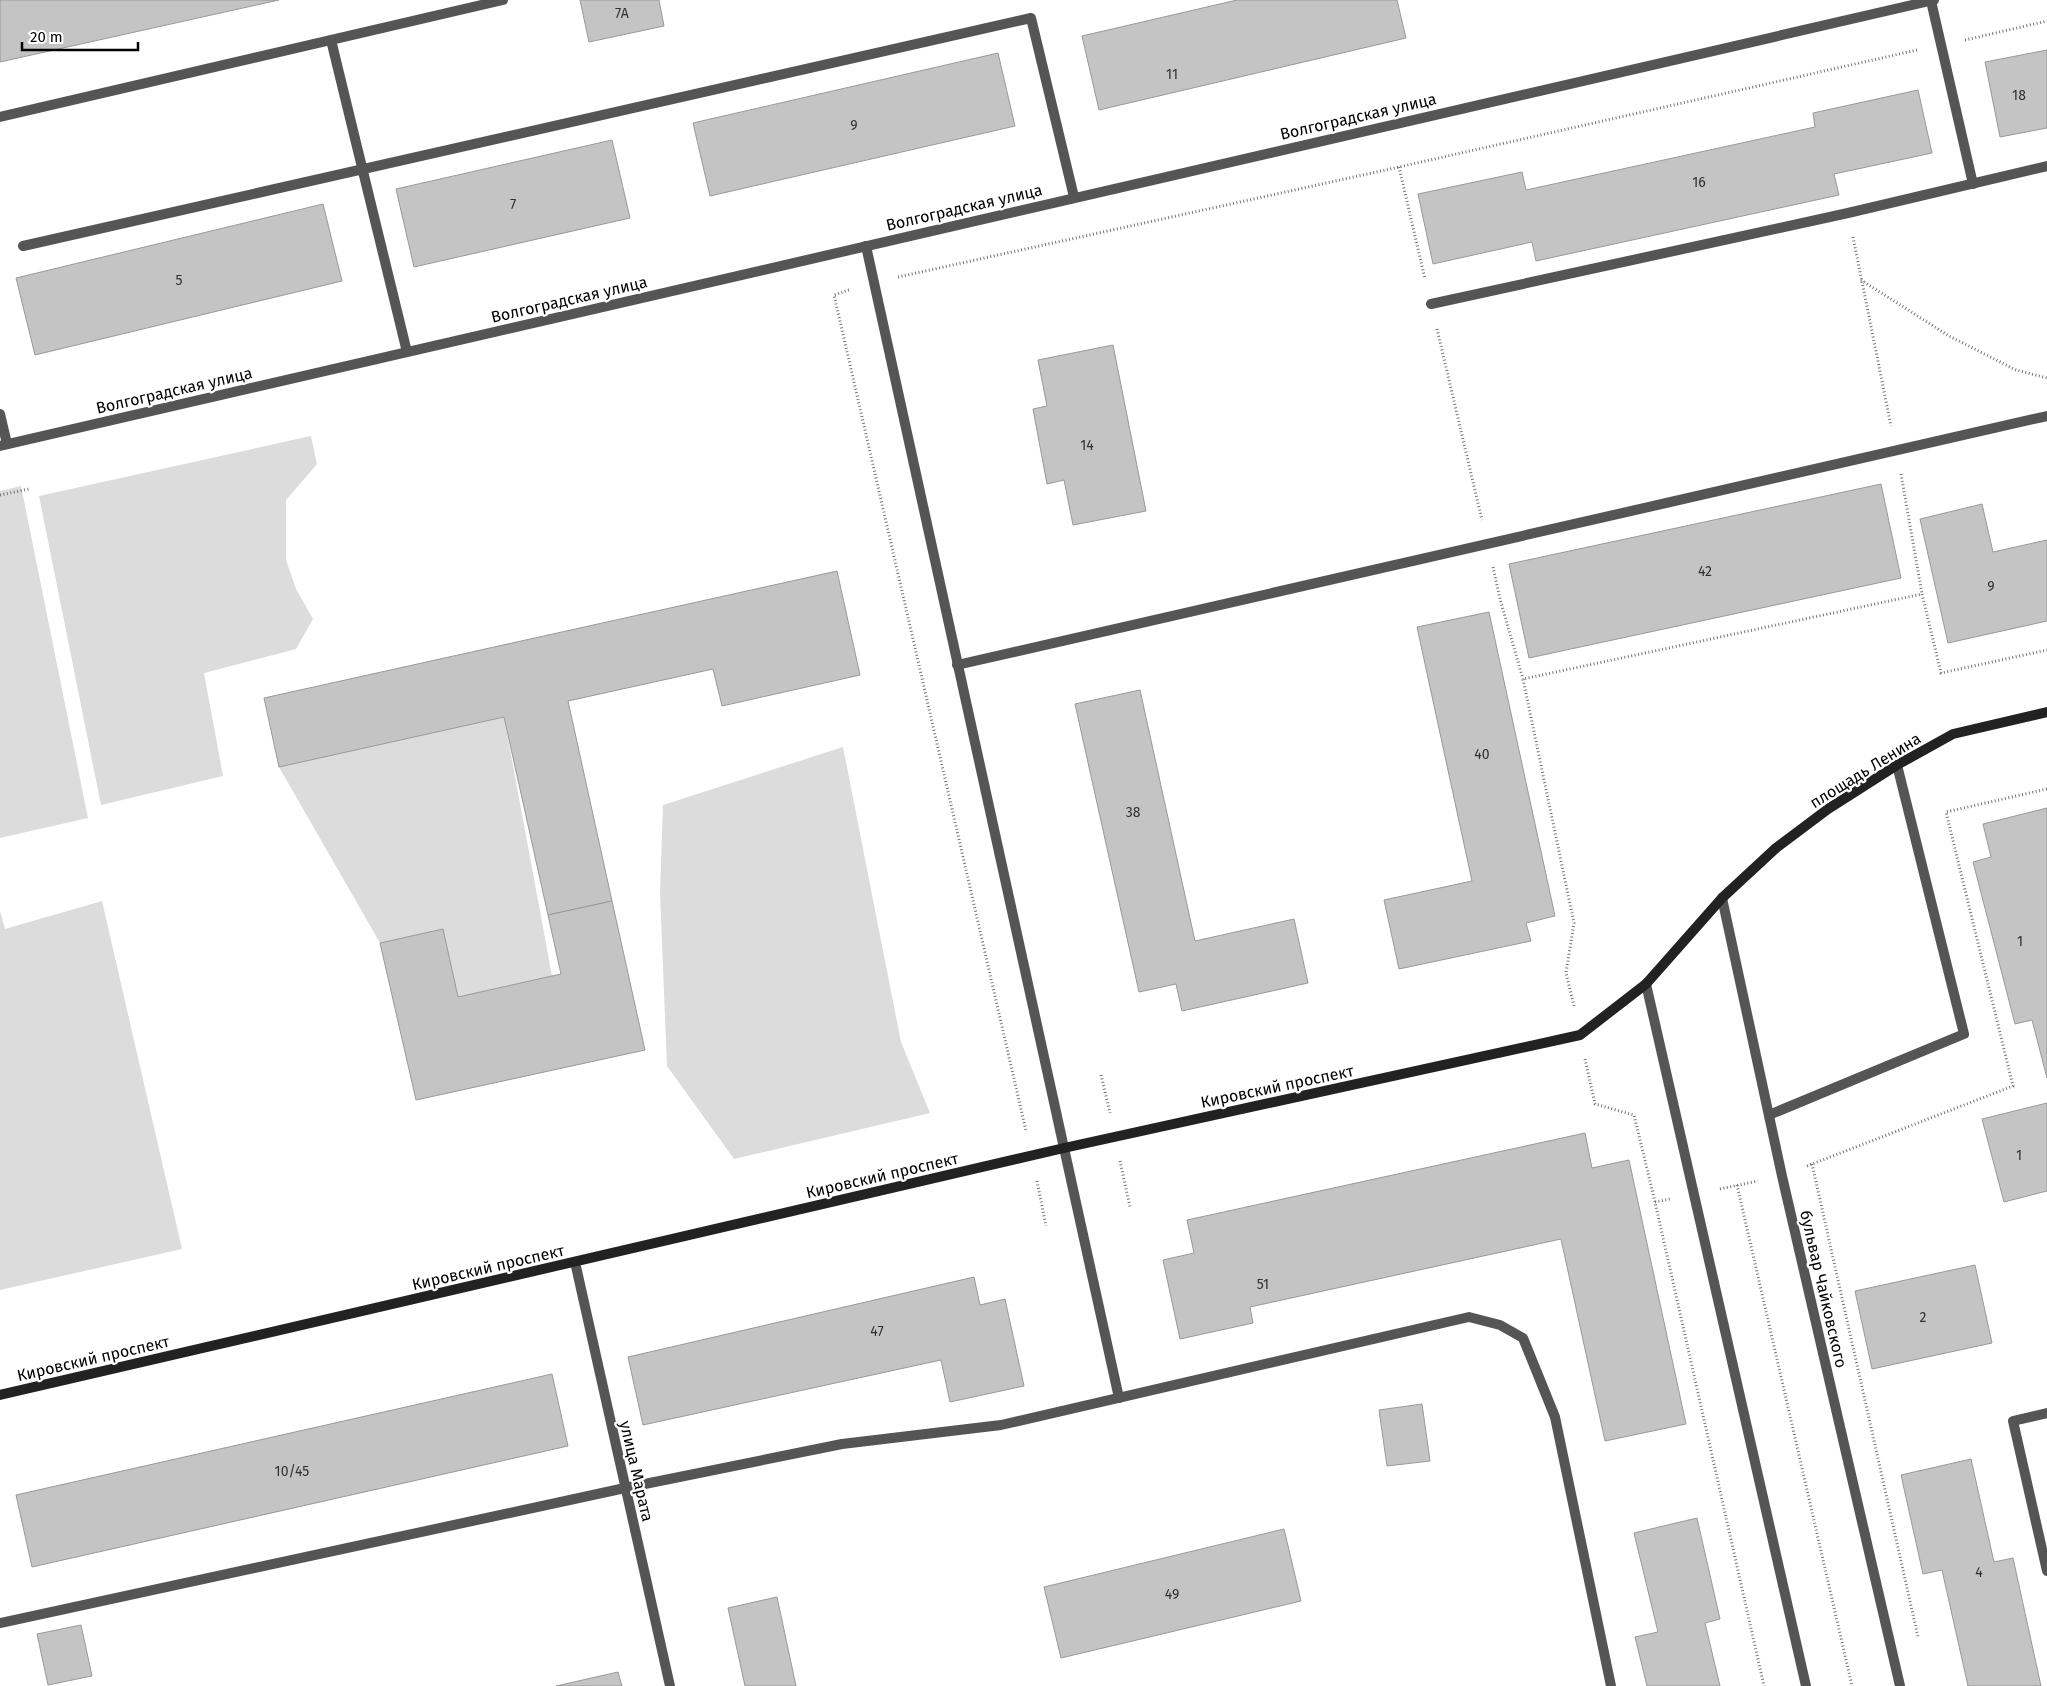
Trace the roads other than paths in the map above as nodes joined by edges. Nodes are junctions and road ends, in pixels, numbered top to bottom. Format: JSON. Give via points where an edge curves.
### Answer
{"nodes":[{"id":1,"x":503,"y":0,"type":"edge"},
{"id":2,"x":1932,"y":0,"type":"edge"},
{"id":3,"x":331,"y":40,"type":"junction"},
{"id":4,"x":0,"y":117,"type":"edge"},
{"id":5,"x":2047,"y":166,"type":"edge"},
{"id":6,"x":363,"y":169,"type":"junction"},
{"id":7,"x":1973,"y":184,"type":"junction"},
{"id":8,"x":1074,"y":197,"type":"junction"},
{"id":9,"x":23,"y":246,"type":"dead end"},
{"id":10,"x":866,"y":246,"type":"junction"},
{"id":11,"x":1431,"y":304,"type":"road end"},
{"id":12,"x":407,"y":352,"type":"junction"},
{"id":13,"x":0,"y":414,"type":"edge"},
{"id":14,"x":2047,"y":416,"type":"edge"},
{"id":15,"x":3,"y":445,"type":"edge"},
{"id":16,"x":958,"y":665,"type":"junction"},
{"id":17,"x":2047,"y":712,"type":"edge"},
{"id":18,"x":1898,"y":765,"type":"junction"},
{"id":19,"x":1722,"y":898,"type":"junction"},
{"id":20,"x":1646,"y":984,"type":"junction"},
{"id":21,"x":1769,"y":1115,"type":"junction"},
{"id":22,"x":1064,"y":1148,"type":"junction"},
{"id":23,"x":574,"y":1262,"type":"junction"},
{"id":24,"x":0,"y":1395,"type":"edge"},
{"id":25,"x":1119,"y":1398,"type":"junction"},
{"id":26,"x":2047,"y":1413,"type":"edge"},
{"id":27,"x":626,"y":1488,"type":"junction"},
{"id":28,"x":2047,"y":1571,"type":"edge"},
{"id":29,"x":0,"y":1623,"type":"edge"},
{"id":30,"x":670,"y":1686,"type":"edge"},
{"id":31,"x":1611,"y":1686,"type":"edge"},
{"id":32,"x":1806,"y":1686,"type":"edge"},
{"id":33,"x":1900,"y":1686,"type":"edge"}],
"edges":[{"from":1,"to":3,"type":"street"},
{"from":2,"to":7,"type":"street"},
{"from":2,"to":8,"type":"street","name":"Волгоградская улица"},
{"from":3,"to":4,"type":"street"},
{"from":3,"to":6,"type":"street"},
{"from":5,"to":7,"type":"street"},
{"from":6,"to":8,"type":"street","via":[[1031,18]]},
{"from":6,"to":9,"type":"street"},
{"from":6,"to":12,"type":"street"},
{"from":7,"to":11,"type":"street"},
{"from":8,"to":10,"type":"street","name":"Волгоградская улица"},
{"from":10,"to":12,"type":"street","name":"Волгоградская улица"},
{"from":10,"to":16,"type":"street"},
{"from":12,"to":15,"type":"street","name":"Волгоградская улица"},
{"from":13,"to":15,"type":"street"},
{"from":14,"to":16,"type":"street"},
{"from":16,"to":22,"type":"street"},
{"from":17,"to":18,"type":"main road","name":"площадь Ленина","via":[[1953,734]]},
{"from":18,"to":19,"type":"main road","name":"площадь Ленина","via":[[1828,809]]},
{"from":18,"to":21,"type":"street","via":[[1964,1034]]},
{"from":19,"to":20,"type":"main road","name":"Кировский проспект"},
{"from":19,"to":21,"type":"street","name":"бульвар Чайковского"},
{"from":20,"to":22,"type":"main road","name":"Кировский проспект","via":[[1580,1035]]},
{"from":20,"to":32,"type":"street"},
{"from":21,"to":33,"type":"street","name":"бульвар Чайковского"},
{"from":22,"to":23,"type":"main road","name":"Кировский проспект"},
{"from":22,"to":25,"type":"street"},
{"from":23,"to":24,"type":"main road","name":"Кировский проспект"},
{"from":23,"to":27,"type":"street","name":"улица Марата"},
{"from":25,"to":27,"type":"street","via":[[1001,1425],[842,1444]]},
{"from":25,"to":31,"type":"street","via":[[1469,1317],[1500,1325],[1523,1338],[1555,1417]]},
{"from":26,"to":28,"type":"street","via":[[2013,1421]]},
{"from":27,"to":29,"type":"street"},
{"from":27,"to":30,"type":"street","name":"улица Марата"}]}
